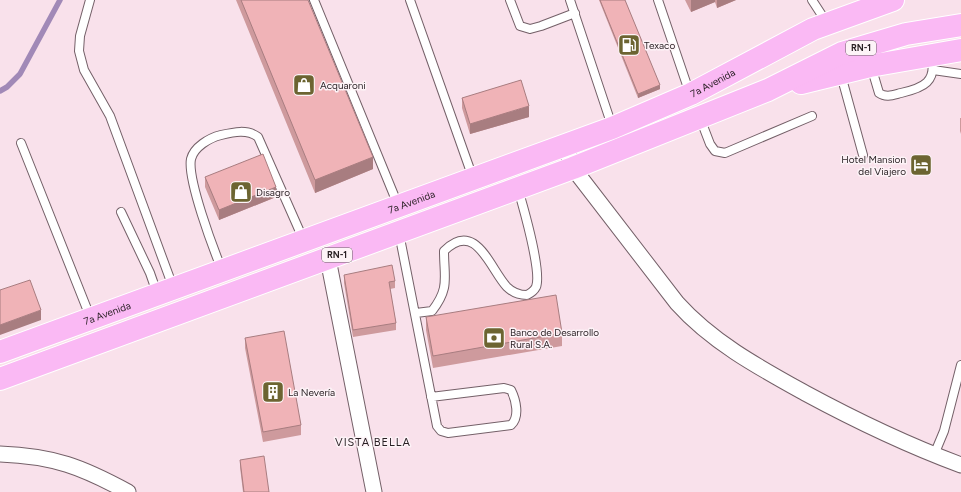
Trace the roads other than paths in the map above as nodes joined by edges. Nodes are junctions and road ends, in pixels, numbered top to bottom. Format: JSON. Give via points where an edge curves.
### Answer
{"nodes":[{"id":1,"x":90,"y":0,"type":"edge"},
{"id":2,"x":314,"y":0,"type":"edge"},
{"id":3,"x":410,"y":0,"type":"edge"},
{"id":4,"x":510,"y":0,"type":"edge"},
{"id":5,"x":570,"y":0,"type":"edge"},
{"id":6,"x":658,"y":0,"type":"edge"},
{"id":7,"x":812,"y":0,"type":"edge"},
{"id":8,"x":849,"y":0,"type":"edge"},
{"id":9,"x":893,"y":0,"type":"edge"},
{"id":10,"x":575,"y":13,"type":"junction"},
{"id":11,"x":819,"y":24,"type":"junction"},
{"id":12,"x":961,"y":25,"type":"edge"},
{"id":13,"x":961,"y":50,"type":"edge"},
{"id":14,"x":932,"y":62,"type":"junction"},
{"id":15,"x":870,"y":66,"type":"junction"},
{"id":16,"x":841,"y":74,"type":"junction"},
{"id":17,"x":961,"y":74,"type":"edge"},
{"id":18,"x":768,"y":90,"type":"junction"},
{"id":19,"x":691,"y":94,"type":"junction"},
{"id":20,"x":812,"y":116,"type":"dead end"},
{"id":21,"x":699,"y":118,"type":"junction"},
{"id":22,"x":612,"y":128,"type":"junction"},
{"id":23,"x":21,"y":143,"type":"dead end"},
{"id":24,"x":565,"y":145,"type":"junction"},
{"id":25,"x":863,"y":155,"type":"dead end"},
{"id":26,"x":573,"y":168,"type":"junction"},
{"id":27,"x":473,"y":180,"type":"junction"},
{"id":28,"x":518,"y":188,"type":"junction"},
{"id":29,"x":400,"y":207,"type":"junction"},
{"id":30,"x":121,"y":212,"type":"dead end"},
{"id":31,"x":399,"y":232,"type":"junction"},
{"id":32,"x":304,"y":241,"type":"junction"},
{"id":33,"x":328,"y":259,"type":"junction"},
{"id":34,"x":222,"y":271,"type":"junction"},
{"id":35,"x":166,"y":293,"type":"junction"},
{"id":36,"x":416,"y":313,"type":"junction"},
{"id":37,"x":91,"y":320,"type":"junction"},
{"id":38,"x":0,"y":352,"type":"edge"},
{"id":39,"x":961,"y":365,"type":"edge"},
{"id":40,"x":0,"y":379,"type":"edge"},
{"id":41,"x":431,"y":397,"type":"junction"},
{"id":42,"x":0,"y":454,"type":"edge"},
{"id":43,"x":934,"y":455,"type":"junction"},
{"id":44,"x":961,"y":465,"type":"edge"},
{"id":45,"x":128,"y":492,"type":"edge"},
{"id":46,"x":374,"y":492,"type":"edge"}],
"edges":[{"from":1,"to":35,"type":"lane","via":[[80,36],[79,51],[92,87],[110,116]]},
{"from":2,"to":29,"type":"lane"},
{"from":3,"to":27,"type":"lane"},
{"from":4,"to":10,"type":"lane","via":[[520,26],[530,29]]},
{"from":5,"to":10,"type":"lane"},
{"from":6,"to":19,"type":"lane"},
{"from":7,"to":11,"type":"lane"},
{"from":8,"to":11,"type":"main road"},
{"from":9,"to":11,"type":"main road","number":"RN-1"},
{"from":10,"to":22,"type":"lane"},
{"from":11,"to":19,"type":"main road","name":"7a Avenida","number":"RN-1"},
{"from":12,"to":18,"type":"main road","number":"RN-1","via":[[906,34],[842,53]]},
{"from":13,"to":14,"type":"main road"},
{"from":14,"to":15,"type":"main road"},
{"from":14,"to":15,"type":"lane","via":[[928,81],[918,89],[890,96],[879,93]]},
{"from":14,"to":17,"type":"lane"},
{"from":15,"to":16,"type":"main road"},
{"from":16,"to":18,"type":"main road"},
{"from":16,"to":25,"type":"lane"},
{"from":18,"to":21,"type":"main road","number":"RN-1"},
{"from":19,"to":22,"type":"main road","name":"7a Avenida","number":"RN-1"},
{"from":20,"to":21,"type":"lane","via":[[725,153],[715,151]]},
{"from":21,"to":26,"type":"main road","number":"RN-1"},
{"from":22,"to":24,"type":"main road","name":"7a Avenida","number":"RN-1"},
{"from":23,"to":37,"type":"lane"},
{"from":24,"to":26,"type":"street"},
{"from":24,"to":27,"type":"main road","name":"7a Avenida","number":"RN-1"},
{"from":26,"to":28,"type":"main road","number":"RN-1"},
{"from":26,"to":43,"type":"street","via":[[677,303],[709,334],[775,377],[835,410]]},
{"from":27,"to":29,"type":"main road","name":"7a Avenida","number":"RN-1"},
{"from":28,"to":31,"type":"main road","number":"RN-1"},
{"from":28,"to":36,"type":"lane","via":[[537,272],[536,287],[532,292],[527,295],[513,292],[475,244],[466,241],[455,242],[444,251],[446,274],[441,299],[432,311]]},
{"from":29,"to":32,"type":"main road","name":"7a Avenida","number":"RN-1"},
{"from":30,"to":35,"type":"lane","via":[[150,273]]},
{"from":31,"to":33,"type":"main road","number":"RN-1"},
{"from":31,"to":36,"type":"lane"},
{"from":32,"to":34,"type":"main road","name":"7a Avenida","number":"RN-1"},
{"from":32,"to":34,"type":"lane","via":[[258,137],[245,131],[219,135],[197,147],[190,170],[211,244]]},
{"from":33,"to":40,"type":"main road","number":"RN-1"},
{"from":33,"to":46,"type":"street"},
{"from":34,"to":35,"type":"main road","name":"7a Avenida","number":"RN-1"},
{"from":35,"to":37,"type":"main road","name":"7a Avenida","number":"RN-1"},
{"from":36,"to":41,"type":"lane"},
{"from":37,"to":38,"type":"main road","name":"7a Avenida","number":"RN-1"},
{"from":39,"to":43,"type":"lane","via":[[944,430]]},
{"from":41,"to":41,"type":"lane","via":[[437,426],[441,431],[448,433],[511,425],[516,415],[511,390],[504,388]]},
{"from":42,"to":45,"type":"street","via":[[60,461],[93,473]]},
{"from":43,"to":44,"type":"street"}]}
